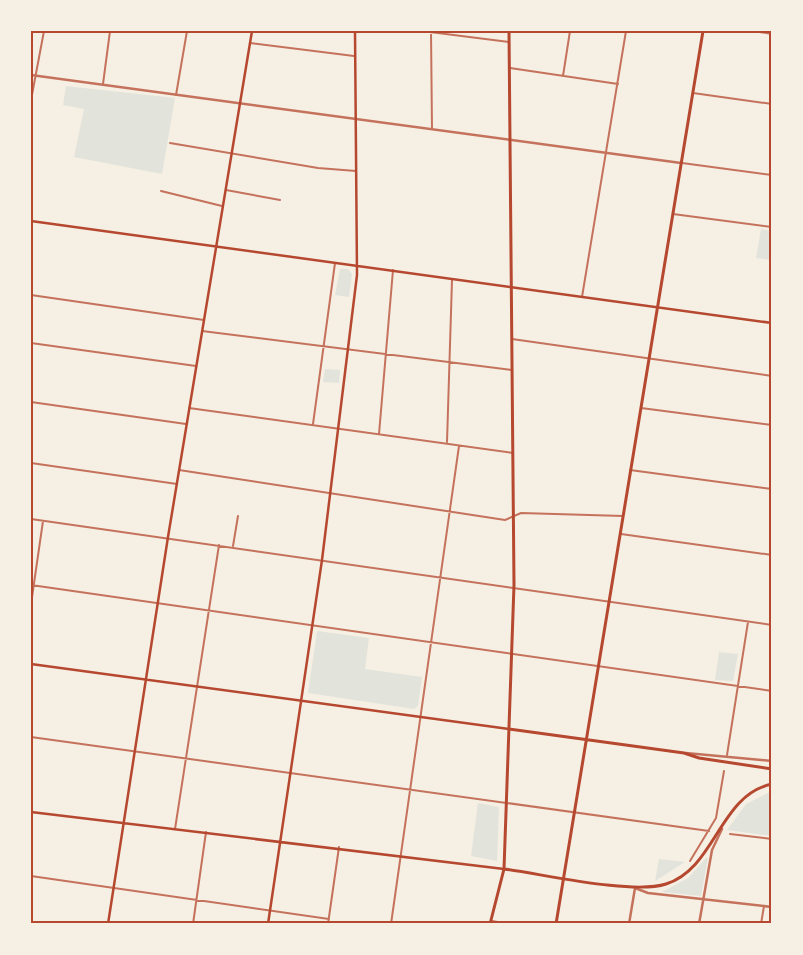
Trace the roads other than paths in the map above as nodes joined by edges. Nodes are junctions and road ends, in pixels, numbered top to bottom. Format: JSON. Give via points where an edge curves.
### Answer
{"nodes":[{"id":1,"x":44,"y":31,"type":"edge"},
{"id":2,"x":110,"y":31,"type":"edge"},
{"id":3,"x":187,"y":31,"type":"edge"},
{"id":4,"x":252,"y":31,"type":"edge"},
{"id":5,"x":355,"y":31,"type":"edge"},
{"id":6,"x":422,"y":31,"type":"edge"},
{"id":7,"x":509,"y":31,"type":"edge"},
{"id":8,"x":570,"y":31,"type":"edge"},
{"id":9,"x":626,"y":31,"type":"edge"},
{"id":10,"x":703,"y":31,"type":"edge"},
{"id":11,"x":754,"y":31,"type":"edge"},
{"id":12,"x":431,"y":32,"type":"edge"},
{"id":13,"x":772,"y":34,"type":"edge"},
{"id":14,"x":510,"y":42,"type":"junction"},
{"id":15,"x":250,"y":43,"type":"junction"},
{"id":16,"x":355,"y":57,"type":"junction"},
{"id":17,"x":510,"y":68,"type":"junction"},
{"id":18,"x":31,"y":75,"type":"edge"},
{"id":19,"x":36,"y":76,"type":"junction"},
{"id":20,"x":563,"y":76,"type":"junction"},
{"id":21,"x":103,"y":84,"type":"junction"},
{"id":22,"x":618,"y":84,"type":"junction"},
{"id":23,"x":693,"y":94,"type":"junction"},
{"id":24,"x":176,"y":95,"type":"junction"},
{"id":25,"x":31,"y":100,"type":"edge"},
{"id":26,"x":239,"y":103,"type":"junction"},
{"id":27,"x":772,"y":104,"type":"edge"},
{"id":28,"x":356,"y":119,"type":"junction"},
{"id":29,"x":432,"y":129,"type":"junction"},
{"id":30,"x":510,"y":139,"type":"junction"},
{"id":31,"x":170,"y":143,"type":"dead end"},
{"id":32,"x":607,"y":152,"type":"junction"},
{"id":33,"x":231,"y":153,"type":"junction"},
{"id":34,"x":681,"y":163,"type":"junction"},
{"id":35,"x":356,"y":171,"type":"junction"},
{"id":36,"x":772,"y":175,"type":"edge"},
{"id":37,"x":226,"y":190,"type":"junction"},
{"id":38,"x":161,"y":191,"type":"dead end"},
{"id":39,"x":280,"y":200,"type":"dead end"},
{"id":40,"x":223,"y":206,"type":"junction"},
{"id":41,"x":673,"y":214,"type":"junction"},
{"id":42,"x":31,"y":221,"type":"edge"},
{"id":43,"x":772,"y":227,"type":"edge"},
{"id":44,"x":216,"y":247,"type":"junction"},
{"id":45,"x":335,"y":263,"type":"junction"},
{"id":46,"x":357,"y":266,"type":"junction"},
{"id":47,"x":393,"y":270,"type":"junction"},
{"id":48,"x":452,"y":279,"type":"junction"},
{"id":49,"x":511,"y":286,"type":"junction"},
{"id":50,"x":31,"y":295,"type":"edge"},
{"id":51,"x":582,"y":296,"type":"junction"},
{"id":52,"x":658,"y":306,"type":"junction"},
{"id":53,"x":204,"y":320,"type":"junction"},
{"id":54,"x":772,"y":323,"type":"edge"},
{"id":55,"x":202,"y":331,"type":"junction"},
{"id":56,"x":512,"y":339,"type":"junction"},
{"id":57,"x":31,"y":343,"type":"edge"},
{"id":58,"x":324,"y":346,"type":"junction"},
{"id":59,"x":348,"y":349,"type":"junction"},
{"id":60,"x":385,"y":354,"type":"junction"},
{"id":61,"x":650,"y":358,"type":"junction"},
{"id":62,"x":450,"y":362,"type":"junction"},
{"id":63,"x":196,"y":366,"type":"junction"},
{"id":64,"x":512,"y":370,"type":"junction"},
{"id":65,"x":772,"y":376,"type":"edge"},
{"id":66,"x":31,"y":402,"type":"edge"},
{"id":67,"x":189,"y":408,"type":"junction"},
{"id":68,"x":641,"y":408,"type":"junction"},
{"id":69,"x":186,"y":424,"type":"junction"},
{"id":70,"x":313,"y":424,"type":"junction"},
{"id":71,"x":772,"y":425,"type":"edge"},
{"id":72,"x":340,"y":428,"type":"junction"},
{"id":73,"x":379,"y":434,"type":"junction"},
{"id":74,"x":447,"y":442,"type":"junction"},
{"id":75,"x":459,"y":446,"type":"junction"},
{"id":76,"x":513,"y":453,"type":"junction"},
{"id":77,"x":31,"y":463,"type":"edge"},
{"id":78,"x":179,"y":470,"type":"junction"},
{"id":79,"x":630,"y":470,"type":"junction"},
{"id":80,"x":177,"y":484,"type":"junction"},
{"id":81,"x":772,"y":489,"type":"edge"},
{"id":82,"x":330,"y":494,"type":"junction"},
{"id":83,"x":450,"y":512,"type":"junction"},
{"id":84,"x":238,"y":516,"type":"dead end"},
{"id":85,"x":623,"y":516,"type":"junction"},
{"id":86,"x":513,"y":518,"type":"junction"},
{"id":87,"x":31,"y":519,"type":"edge"},
{"id":88,"x":44,"y":521,"type":"junction"},
{"id":89,"x":620,"y":534,"type":"junction"},
{"id":90,"x":168,"y":537,"type":"junction"},
{"id":91,"x":219,"y":544,"type":"junction"},
{"id":92,"x":233,"y":546,"type":"junction"},
{"id":93,"x":772,"y":555,"type":"edge"},
{"id":94,"x":322,"y":560,"type":"junction"},
{"id":95,"x":440,"y":578,"type":"junction"},
{"id":96,"x":32,"y":585,"type":"edge"},
{"id":97,"x":514,"y":589,"type":"junction"},
{"id":98,"x":609,"y":602,"type":"junction"},
{"id":99,"x":158,"y":603,"type":"junction"},
{"id":100,"x":31,"y":604,"type":"edge"},
{"id":101,"x":208,"y":610,"type":"junction"},
{"id":102,"x":748,"y":622,"type":"junction"},
{"id":103,"x":772,"y":625,"type":"edge"},
{"id":104,"x":313,"y":626,"type":"junction"},
{"id":105,"x":432,"y":643,"type":"junction"},
{"id":106,"x":512,"y":656,"type":"junction"},
{"id":107,"x":31,"y":664,"type":"edge"},
{"id":108,"x":599,"y":667,"type":"junction"},
{"id":109,"x":146,"y":680,"type":"junction"},
{"id":110,"x":197,"y":687,"type":"junction"},
{"id":111,"x":738,"y":687,"type":"junction"},
{"id":112,"x":772,"y":691,"type":"edge"},
{"id":113,"x":300,"y":701,"type":"junction"},
{"id":114,"x":421,"y":717,"type":"junction"},
{"id":115,"x":509,"y":730,"type":"junction"},
{"id":116,"x":31,"y":737,"type":"edge"},
{"id":117,"x":587,"y":740,"type":"junction"},
{"id":118,"x":134,"y":751,"type":"junction"},
{"id":119,"x":684,"y":753,"type":"junction"},
{"id":120,"x":727,"y":755,"type":"junction"},
{"id":121,"x":186,"y":758,"type":"junction"},
{"id":122,"x":772,"y":761,"type":"edge"},
{"id":123,"x":772,"y":769,"type":"edge"},
{"id":124,"x":724,"y":771,"type":"dead end"},
{"id":125,"x":291,"y":772,"type":"junction"},
{"id":126,"x":772,"y":784,"type":"edge"},
{"id":127,"x":410,"y":789,"type":"junction"},
{"id":128,"x":506,"y":801,"type":"junction"},
{"id":129,"x":31,"y":812,"type":"edge"},
{"id":130,"x":575,"y":812,"type":"junction"},
{"id":131,"x":123,"y":823,"type":"junction"},
{"id":132,"x":724,"y":823,"type":"junction"},
{"id":133,"x":175,"y":829,"type":"junction"},
{"id":134,"x":709,"y":831,"type":"junction"},
{"id":135,"x":206,"y":832,"type":"junction"},
{"id":136,"x":730,"y":834,"type":"dead end"},
{"id":137,"x":772,"y":840,"type":"edge"},
{"id":138,"x":281,"y":842,"type":"junction"},
{"id":139,"x":339,"y":848,"type":"junction"},
{"id":140,"x":402,"y":855,"type":"junction"},
{"id":141,"x":690,"y":861,"type":"dead end"},
{"id":142,"x":504,"y":869,"type":"junction"},
{"id":143,"x":31,"y":876,"type":"edge"},
{"id":144,"x":564,"y":877,"type":"junction"},
{"id":145,"x":114,"y":888,"type":"junction"},
{"id":146,"x":635,"y":888,"type":"junction"},
{"id":147,"x":196,"y":899,"type":"junction"},
{"id":148,"x":704,"y":899,"type":"junction"},
{"id":149,"x":764,"y":906,"type":"junction"},
{"id":150,"x":772,"y":907,"type":"edge"},
{"id":151,"x":270,"y":910,"type":"junction"},
{"id":152,"x":329,"y":920,"type":"junction"},
{"id":153,"x":491,"y":922,"type":"edge"},
{"id":154,"x":108,"y":924,"type":"edge"},
{"id":155,"x":193,"y":924,"type":"edge"},
{"id":156,"x":268,"y":924,"type":"edge"},
{"id":157,"x":328,"y":924,"type":"edge"},
{"id":158,"x":391,"y":924,"type":"edge"},
{"id":159,"x":509,"y":924,"type":"edge"},
{"id":160,"x":556,"y":924,"type":"edge"},
{"id":161,"x":629,"y":924,"type":"edge"},
{"id":162,"x":699,"y":924,"type":"edge"},
{"id":163,"x":761,"y":924,"type":"edge"}],
"edges":[{"from":1,"to":19,"type":"street"},
{"from":2,"to":21,"type":"street"},
{"from":3,"to":24,"type":"street"},
{"from":4,"to":15,"type":"main road"},
{"from":5,"to":16,"type":"main road"},
{"from":6,"to":12,"type":"street"},
{"from":7,"to":14,"type":"main road"},
{"from":8,"to":20,"type":"street"},
{"from":9,"to":22,"type":"street"},
{"from":10,"to":23,"type":"main road"},
{"from":11,"to":13,"type":"street"},
{"from":12,"to":14,"type":"street"},
{"from":12,"to":29,"type":"street"},
{"from":14,"to":17,"type":"main road"},
{"from":15,"to":16,"type":"street"},
{"from":15,"to":26,"type":"main road"},
{"from":16,"to":28,"type":"main road"},
{"from":17,"to":20,"type":"street"},
{"from":17,"to":30,"type":"main road"},
{"from":18,"to":19,"type":"street"},
{"from":19,"to":21,"type":"street"},
{"from":19,"to":25,"type":"street"},
{"from":20,"to":22,"type":"street"},
{"from":21,"to":24,"type":"street"},
{"from":22,"to":32,"type":"street"},
{"from":23,"to":27,"type":"street"},
{"from":23,"to":34,"type":"main road"},
{"from":24,"to":26,"type":"street"},
{"from":26,"to":28,"type":"street"},
{"from":26,"to":33,"type":"main road"},
{"from":28,"to":29,"type":"street"},
{"from":28,"to":35,"type":"main road"},
{"from":29,"to":30,"type":"street"},
{"from":30,"to":32,"type":"street"},
{"from":30,"to":49,"type":"main road"},
{"from":31,"to":33,"type":"street"},
{"from":32,"to":34,"type":"street"},
{"from":32,"to":51,"type":"street"},
{"from":33,"to":35,"type":"street"},
{"from":33,"to":37,"type":"main road"},
{"from":34,"to":36,"type":"street"},
{"from":34,"to":41,"type":"main road"},
{"from":35,"to":46,"type":"main road"},
{"from":37,"to":39,"type":"street"},
{"from":37,"to":40,"type":"main road"},
{"from":38,"to":40,"type":"street"},
{"from":40,"to":44,"type":"main road"},
{"from":41,"to":43,"type":"street"},
{"from":41,"to":52,"type":"main road"},
{"from":42,"to":44,"type":"main road"},
{"from":44,"to":45,"type":"main road"},
{"from":44,"to":53,"type":"main road"},
{"from":45,"to":46,"type":"main road"},
{"from":45,"to":58,"type":"street"},
{"from":46,"to":47,"type":"main road"},
{"from":46,"to":59,"type":"main road"},
{"from":47,"to":48,"type":"main road"},
{"from":47,"to":60,"type":"street"},
{"from":48,"to":49,"type":"main road"},
{"from":48,"to":62,"type":"street"},
{"from":49,"to":51,"type":"main road"},
{"from":49,"to":56,"type":"main road"},
{"from":50,"to":53,"type":"street"},
{"from":51,"to":52,"type":"main road"},
{"from":52,"to":54,"type":"main road"},
{"from":52,"to":61,"type":"main road"},
{"from":53,"to":55,"type":"main road"},
{"from":55,"to":58,"type":"street"},
{"from":55,"to":63,"type":"main road"},
{"from":56,"to":61,"type":"street"},
{"from":56,"to":64,"type":"main road"},
{"from":57,"to":63,"type":"street"},
{"from":58,"to":59,"type":"street"},
{"from":58,"to":70,"type":"street"},
{"from":59,"to":60,"type":"street"},
{"from":59,"to":72,"type":"main road"},
{"from":60,"to":62,"type":"street"},
{"from":60,"to":73,"type":"street"},
{"from":61,"to":65,"type":"street"},
{"from":61,"to":68,"type":"main road"},
{"from":62,"to":64,"type":"street"},
{"from":62,"to":74,"type":"street"},
{"from":63,"to":67,"type":"main road"},
{"from":64,"to":76,"type":"main road"},
{"from":66,"to":69,"type":"street"},
{"from":67,"to":69,"type":"main road"},
{"from":67,"to":70,"type":"street"},
{"from":68,"to":71,"type":"street"},
{"from":68,"to":79,"type":"main road"},
{"from":69,"to":78,"type":"main road"},
{"from":70,"to":72,"type":"street"},
{"from":72,"to":73,"type":"street"},
{"from":72,"to":82,"type":"main road"},
{"from":73,"to":74,"type":"street"},
{"from":74,"to":75,"type":"street"},
{"from":75,"to":76,"type":"street"},
{"from":75,"to":83,"type":"street"},
{"from":76,"to":86,"type":"main road"},
{"from":77,"to":80,"type":"street"},
{"from":78,"to":80,"type":"main road"},
{"from":78,"to":82,"type":"street"},
{"from":79,"to":81,"type":"street"},
{"from":79,"to":85,"type":"main road"},
{"from":80,"to":90,"type":"main road"},
{"from":82,"to":83,"type":"street"},
{"from":82,"to":94,"type":"main road"},
{"from":83,"to":86,"type":"street","via":[[505,520]]},
{"from":83,"to":95,"type":"street"},
{"from":84,"to":92,"type":"street"},
{"from":85,"to":86,"type":"street","via":[[521,513]]},
{"from":85,"to":89,"type":"main road"},
{"from":86,"to":97,"type":"main road"},
{"from":87,"to":88,"type":"street"},
{"from":88,"to":90,"type":"street"},
{"from":88,"to":96,"type":"street"},
{"from":89,"to":93,"type":"street"},
{"from":89,"to":98,"type":"main road"},
{"from":90,"to":91,"type":"street"},
{"from":90,"to":99,"type":"main road"},
{"from":91,"to":92,"type":"street"},
{"from":91,"to":101,"type":"street"},
{"from":92,"to":94,"type":"street"},
{"from":94,"to":95,"type":"street"},
{"from":94,"to":104,"type":"main road"},
{"from":95,"to":97,"type":"street"},
{"from":95,"to":105,"type":"street"},
{"from":96,"to":99,"type":"street"},
{"from":96,"to":100,"type":"street"},
{"from":97,"to":98,"type":"street"},
{"from":97,"to":106,"type":"main road"},
{"from":98,"to":102,"type":"street"},
{"from":98,"to":108,"type":"main road"},
{"from":99,"to":101,"type":"street"},
{"from":99,"to":109,"type":"main road"},
{"from":101,"to":104,"type":"street"},
{"from":101,"to":110,"type":"street"},
{"from":102,"to":103,"type":"street"},
{"from":102,"to":111,"type":"street"},
{"from":104,"to":105,"type":"street"},
{"from":104,"to":113,"type":"main road"},
{"from":105,"to":106,"type":"street"},
{"from":105,"to":114,"type":"street"},
{"from":106,"to":108,"type":"street"},
{"from":106,"to":115,"type":"main road"},
{"from":107,"to":109,"type":"main road"},
{"from":108,"to":111,"type":"street"},
{"from":108,"to":117,"type":"main road"},
{"from":109,"to":110,"type":"main road"},
{"from":109,"to":118,"type":"main road"},
{"from":110,"to":113,"type":"main road"},
{"from":110,"to":121,"type":"street"},
{"from":111,"to":112,"type":"street"},
{"from":111,"to":120,"type":"street"},
{"from":113,"to":114,"type":"main road"},
{"from":113,"to":125,"type":"main road"},
{"from":114,"to":115,"type":"main road"},
{"from":114,"to":127,"type":"street"},
{"from":115,"to":117,"type":"main road"},
{"from":115,"to":128,"type":"main road"},
{"from":116,"to":118,"type":"street"},
{"from":117,"to":119,"type":"main road"},
{"from":117,"to":130,"type":"main road"},
{"from":118,"to":121,"type":"street"},
{"from":118,"to":131,"type":"main road"},
{"from":119,"to":120,"type":"street"},
{"from":119,"to":123,"type":"main road"},
{"from":120,"to":122,"type":"street"},
{"from":121,"to":125,"type":"street"},
{"from":121,"to":133,"type":"street"},
{"from":124,"to":134,"type":"street","via":[[718,809]]},
{"from":125,"to":127,"type":"street"},
{"from":125,"to":138,"type":"main road"},
{"from":126,"to":132,"type":"main road","via":[[749,795]]},
{"from":127,"to":128,"type":"street"},
{"from":127,"to":140,"type":"street"},
{"from":128,"to":130,"type":"street"},
{"from":128,"to":142,"type":"main road"},
{"from":129,"to":131,"type":"main road"},
{"from":130,"to":134,"type":"street"},
{"from":130,"to":144,"type":"main road"},
{"from":131,"to":133,"type":"main road"},
{"from":131,"to":145,"type":"main road"},
{"from":132,"to":146,"type":"main road","via":[[689,872],[667,884]]},
{"from":132,"to":148,"type":"street","via":[[712,850]]},
{"from":133,"to":135,"type":"main road"},
{"from":134,"to":141,"type":"street"},
{"from":135,"to":138,"type":"main road"},
{"from":135,"to":147,"type":"street"},
{"from":136,"to":137,"type":"street"},
{"from":138,"to":139,"type":"main road"},
{"from":138,"to":151,"type":"main road"},
{"from":139,"to":140,"type":"main road"},
{"from":139,"to":152,"type":"street"},
{"from":140,"to":142,"type":"main road"},
{"from":140,"to":158,"type":"street"},
{"from":142,"to":144,"type":"main road"},
{"from":142,"to":153,"type":"main road"},
{"from":143,"to":145,"type":"street"},
{"from":144,"to":146,"type":"main road"},
{"from":144,"to":160,"type":"main road"},
{"from":145,"to":147,"type":"street"},
{"from":145,"to":154,"type":"main road"},
{"from":146,"to":148,"type":"street","via":[[648,893]]},
{"from":146,"to":161,"type":"street"},
{"from":147,"to":151,"type":"street"},
{"from":147,"to":155,"type":"street"},
{"from":148,"to":149,"type":"street"},
{"from":148,"to":162,"type":"street"},
{"from":149,"to":150,"type":"street"},
{"from":149,"to":163,"type":"street"},
{"from":151,"to":152,"type":"street"},
{"from":151,"to":156,"type":"main road"},
{"from":152,"to":157,"type":"street"},
{"from":153,"to":159,"type":"street"}]}
